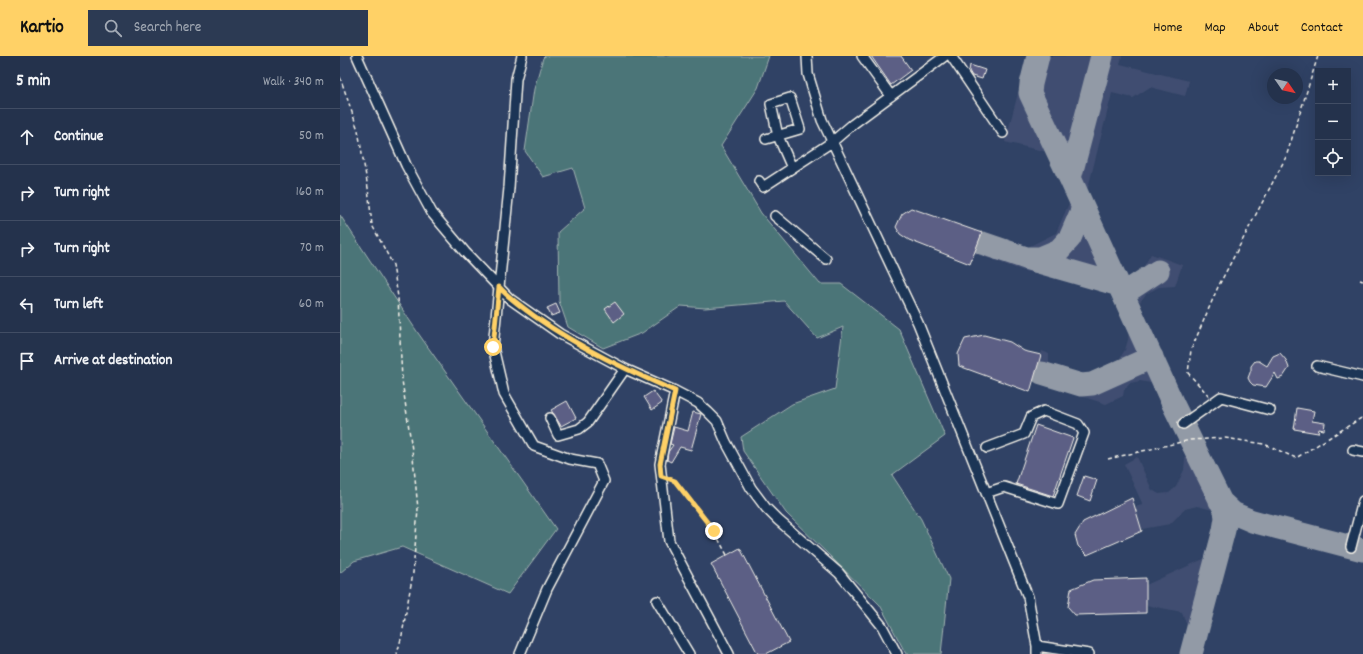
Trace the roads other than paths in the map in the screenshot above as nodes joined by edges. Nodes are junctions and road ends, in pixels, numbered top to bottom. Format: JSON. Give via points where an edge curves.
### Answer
{"nodes":[{"id":1,"x":357,"y":56,"type":"edge"},
{"id":2,"x":522,"y":56,"type":"edge"},
{"id":3,"x":807,"y":56,"type":"edge"},
{"id":4,"x":862,"y":56,"type":"edge"},
{"id":5,"x":945,"y":56,"type":"edge"},
{"id":6,"x":951,"y":56,"type":"edge"},
{"id":7,"x":891,"y":96,"type":"junction"},
{"id":8,"x":1003,"y":133,"type":"dead end"},
{"id":9,"x":766,"y":139,"type":"dead end"},
{"id":10,"x":832,"y":142,"type":"junction"},
{"id":11,"x":792,"y":168,"type":"junction"},
{"id":12,"x":759,"y":181,"type":"dead end"},
{"id":13,"x":775,"y":216,"type":"dead end"},
{"id":14,"x":826,"y":260,"type":"dead end"},
{"id":15,"x":499,"y":287,"type":"junction"},
{"id":16,"x":1317,"y":366,"type":"dead end"},
{"id":17,"x":625,"y":369,"type":"junction"},
{"id":18,"x":1363,"y":378,"type":"edge"},
{"id":19,"x":675,"y":391,"type":"junction"},
{"id":20,"x":1270,"y":410,"type":"dead end"},
{"id":21,"x":550,"y":418,"type":"dead end"},
{"id":22,"x":1183,"y":424,"type":"dead end"},
{"id":23,"x":987,"y":448,"type":"dead end"},
{"id":24,"x":1353,"y":450,"type":"dead end"},
{"id":25,"x":1363,"y":452,"type":"edge"},
{"id":26,"x":986,"y":493,"type":"junction"},
{"id":27,"x":1363,"y":501,"type":"edge"},
{"id":28,"x":1351,"y":547,"type":"dead end"},
{"id":29,"x":657,"y":600,"type":"dead end"},
{"id":30,"x":1037,"y":650,"type":"edge"},
{"id":31,"x":520,"y":654,"type":"edge"},
{"id":32,"x":689,"y":654,"type":"edge"},
{"id":33,"x":729,"y":654,"type":"edge"},
{"id":34,"x":897,"y":654,"type":"edge"},
{"id":35,"x":1089,"y":654,"type":"edge"}],
"edges":[{"from":1,"to":15,"type":"lane","via":[[406,165],[432,213]]},
{"from":2,"to":15,"type":"lane","via":[[516,79]]},
{"from":3,"to":10,"type":"lane","via":[[808,74],[822,120]]},
{"from":4,"to":7,"type":"lane"},
{"from":5,"to":7,"type":"lane"},
{"from":6,"to":8,"type":"lane"},
{"from":7,"to":10,"type":"lane"},
{"from":9,"to":11,"type":"lane","via":[[778,136]]},
{"from":10,"to":11,"type":"lane"},
{"from":10,"to":26,"type":"lane","via":[[918,323]]},
{"from":11,"to":12,"type":"lane","via":[[763,186]]},
{"from":13,"to":14,"type":"lane"},
{"from":15,"to":17,"type":"lane","via":[[510,299],[560,334]]},
{"from":15,"to":31,"type":"lane","via":[[493,347],[504,394],[534,446],[570,459],[597,464],[604,481],[547,589]]},
{"from":16,"to":18,"type":"lane"},
{"from":17,"to":19,"type":"lane"},
{"from":17,"to":21,"type":"lane","via":[[588,422],[580,429],[558,434]]},
{"from":19,"to":33,"type":"lane","via":[[660,464],[669,540]]},
{"from":19,"to":34,"type":"lane","via":[[698,403],[717,421],[726,442],[766,508],[839,573],[882,626]]},
{"from":20,"to":22,"type":"lane","via":[[1221,397]]},
{"from":23,"to":26,"type":"lane","via":[[1024,434],[1031,416],[1044,411],[1078,424],[1084,433],[1058,504],[1004,487]]},
{"from":24,"to":25,"type":"lane"},
{"from":26,"to":30,"type":"lane","via":[[1028,597]]},
{"from":27,"to":28,"type":"lane"},
{"from":29,"to":32,"type":"lane"},
{"from":30,"to":35,"type":"lane"}]}
